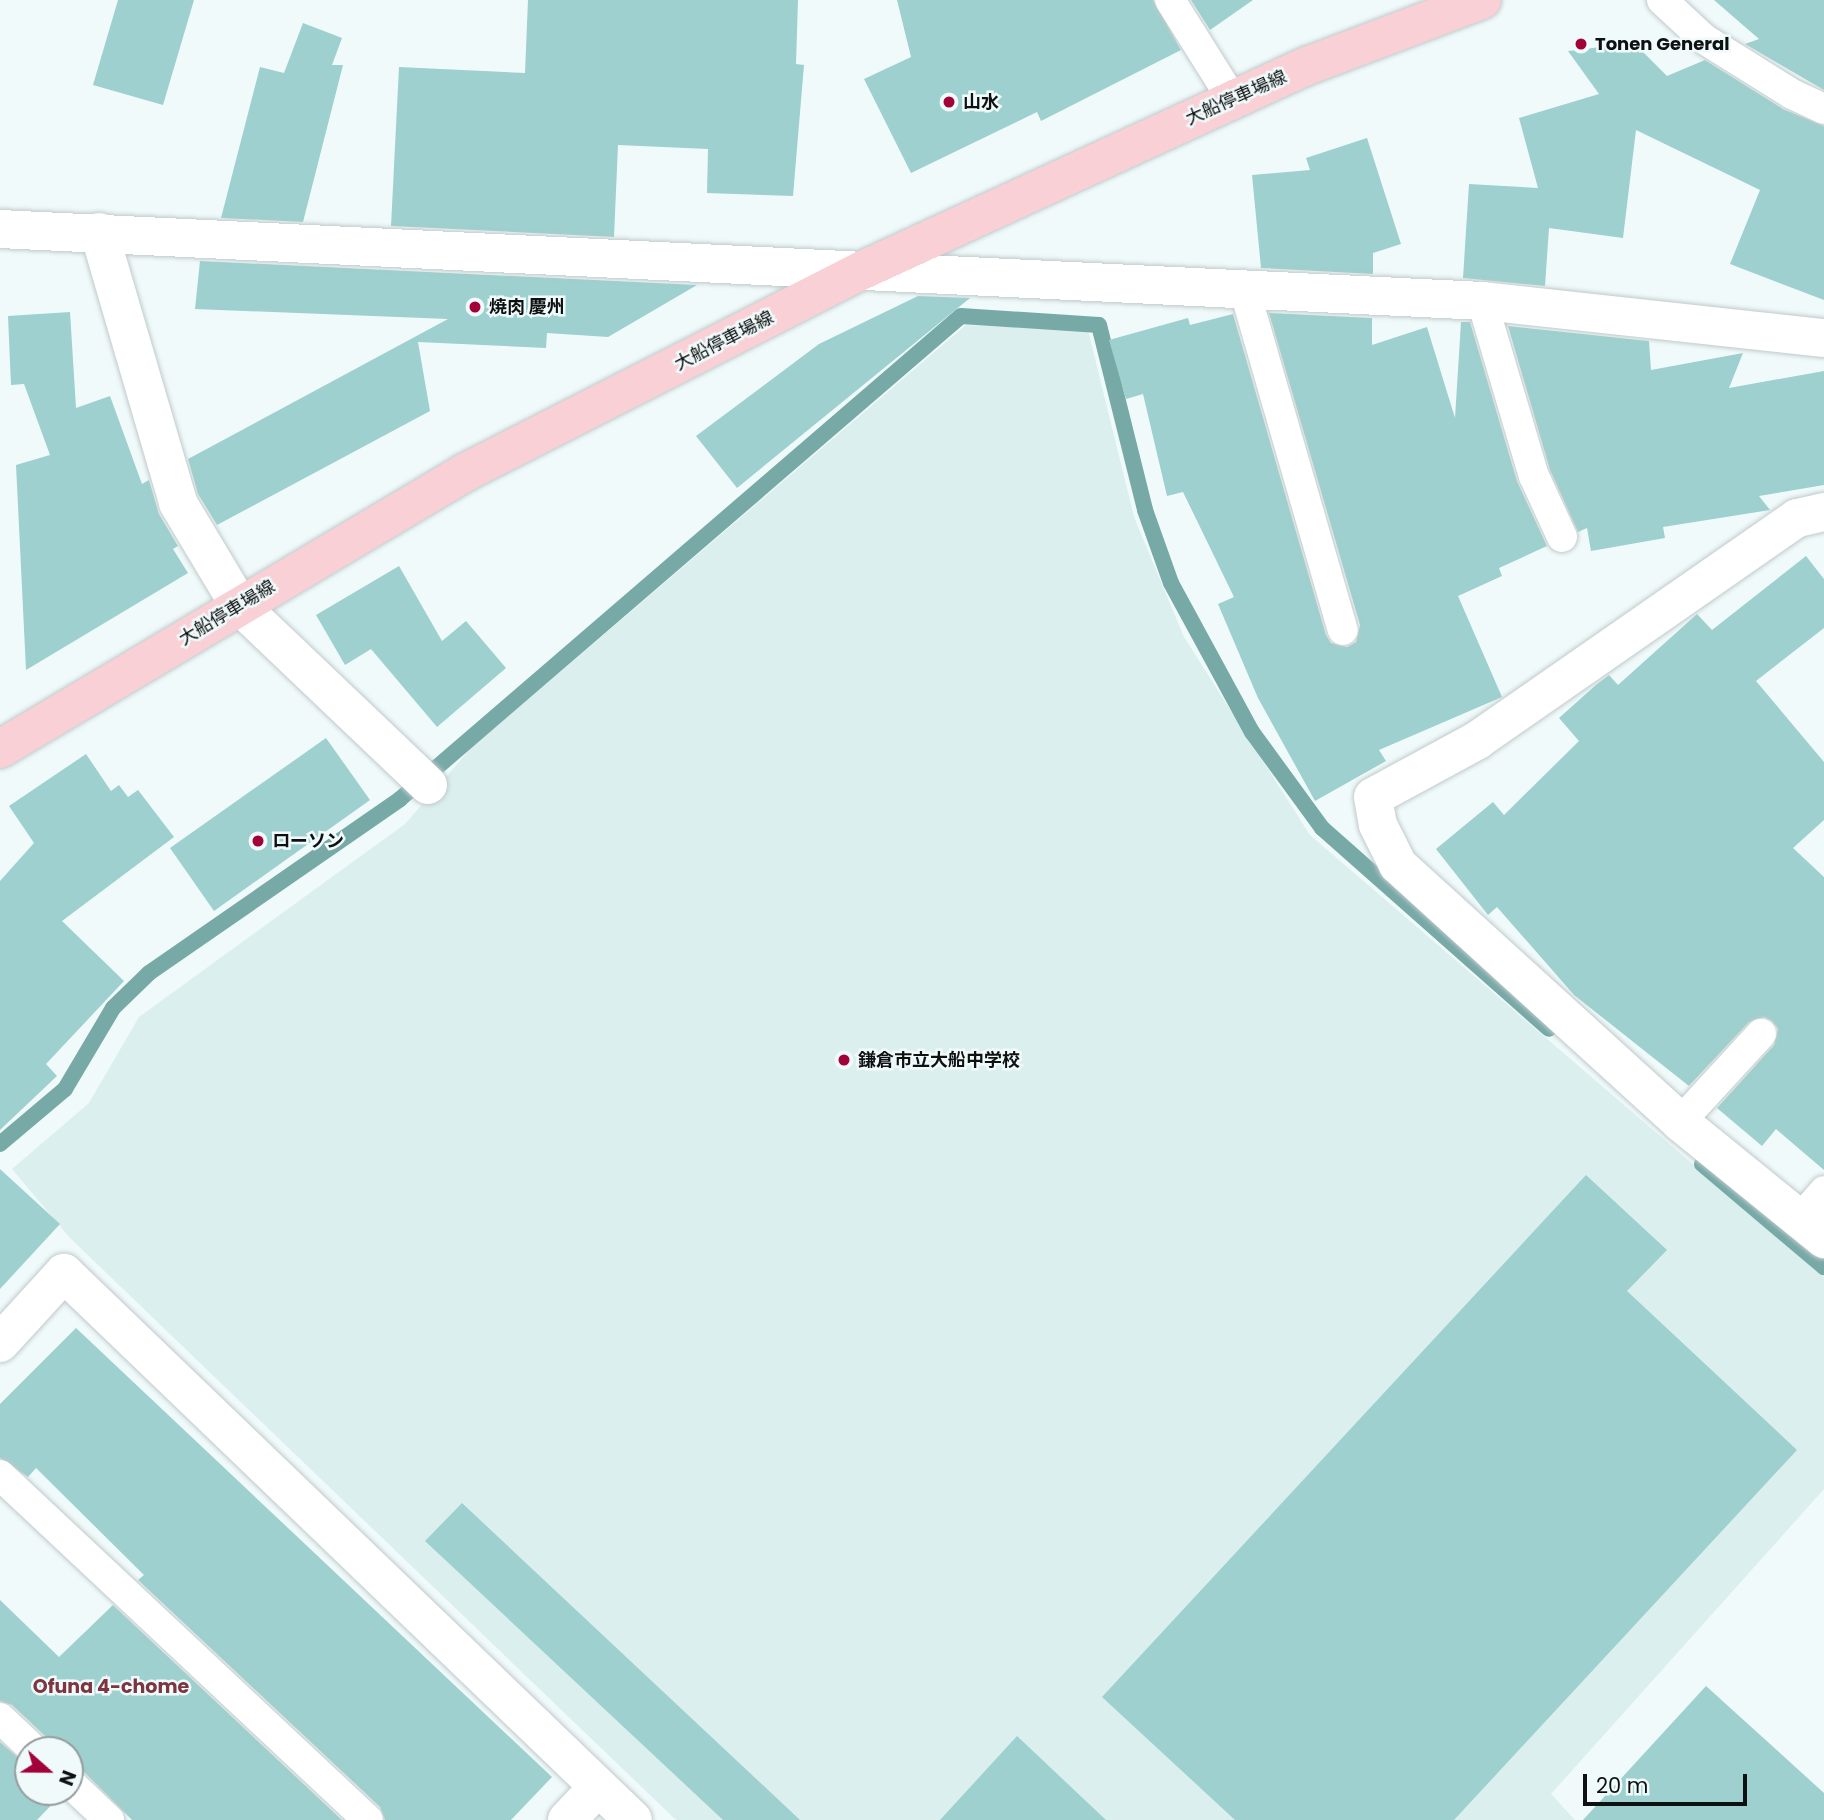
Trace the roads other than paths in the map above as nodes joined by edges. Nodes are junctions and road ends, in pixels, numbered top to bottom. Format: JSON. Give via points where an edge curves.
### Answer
{"nodes":[{"id":1,"x":1170,"y":0,"type":"edge"},
{"id":2,"x":1482,"y":0,"type":"edge"},
{"id":3,"x":1662,"y":0,"type":"edge"},
{"id":4,"x":1232,"y":99,"type":"junction"},
{"id":5,"x":1824,"y":109,"type":"edge"},
{"id":6,"x":0,"y":229,"type":"edge"},
{"id":7,"x":99,"y":232,"type":"junction"},
{"id":8,"x":863,"y":270,"type":"junction"},
{"id":9,"x":1244,"y":288,"type":"junction"},
{"id":10,"x":1482,"y":301,"type":"junction"},
{"id":11,"x":1824,"y":338,"type":"edge"},
{"id":12,"x":1824,"y":512,"type":"edge"},
{"id":13,"x":1562,"y":537,"type":"dead end"},
{"id":14,"x":239,"y":605,"type":"junction"},
{"id":15,"x":1343,"y":630,"type":"dead end"},
{"id":16,"x":0,"y":749,"type":"edge"},
{"id":17,"x":428,"y":785,"type":"dead end"},
{"id":18,"x":1761,"y":1034,"type":"dead end"},
{"id":19,"x":1680,"y":1122,"type":"junction"},
{"id":20,"x":1816,"y":1216,"type":"edge"},
{"id":21,"x":0,"y":1343,"type":"edge"},
{"id":22,"x":0,"y":1475,"type":"edge"},
{"id":23,"x":0,"y":1718,"type":"edge"},
{"id":24,"x":19,"y":1736,"type":"edge"},
{"id":25,"x":598,"y":1787,"type":"junction"},
{"id":26,"x":84,"y":1796,"type":"edge"},
{"id":27,"x":109,"y":1820,"type":"edge"},
{"id":28,"x":368,"y":1820,"type":"edge"},
{"id":29,"x":567,"y":1820,"type":"edge"},
{"id":30,"x":633,"y":1820,"type":"edge"}],
"edges":[{"from":1,"to":4,"type":"lane"},
{"from":2,"to":4,"type":"main road","name":"大船停車場線"},
{"from":3,"to":5,"type":"lane","via":[[1704,39]]},
{"from":4,"to":8,"type":"main road","name":"大船停車場線"},
{"from":6,"to":7,"type":"street"},
{"from":7,"to":8,"type":"street"},
{"from":7,"to":14,"type":"street","via":[[178,502]]},
{"from":8,"to":9,"type":"street"},
{"from":8,"to":14,"type":"main road","name":"大船停車場線","via":[[466,472]]},
{"from":9,"to":10,"type":"street"},
{"from":9,"to":15,"type":"lane"},
{"from":10,"to":11,"type":"street"},
{"from":10,"to":13,"type":"lane","via":[[1534,476]]},
{"from":12,"to":19,"type":"street","via":[[1797,518],[1478,740],[1373,797],[1378,825],[1398,865]]},
{"from":14,"to":16,"type":"main road","name":"大船停車場線"},
{"from":14,"to":17,"type":"street"},
{"from":18,"to":19,"type":"lane"},
{"from":19,"to":20,"type":"street"},
{"from":21,"to":25,"type":"street","via":[[64,1273]]},
{"from":22,"to":28,"type":"lane"},
{"from":23,"to":24,"type":"lane"},
{"from":25,"to":29,"type":"street"},
{"from":25,"to":30,"type":"street"},
{"from":26,"to":27,"type":"lane"}]}
